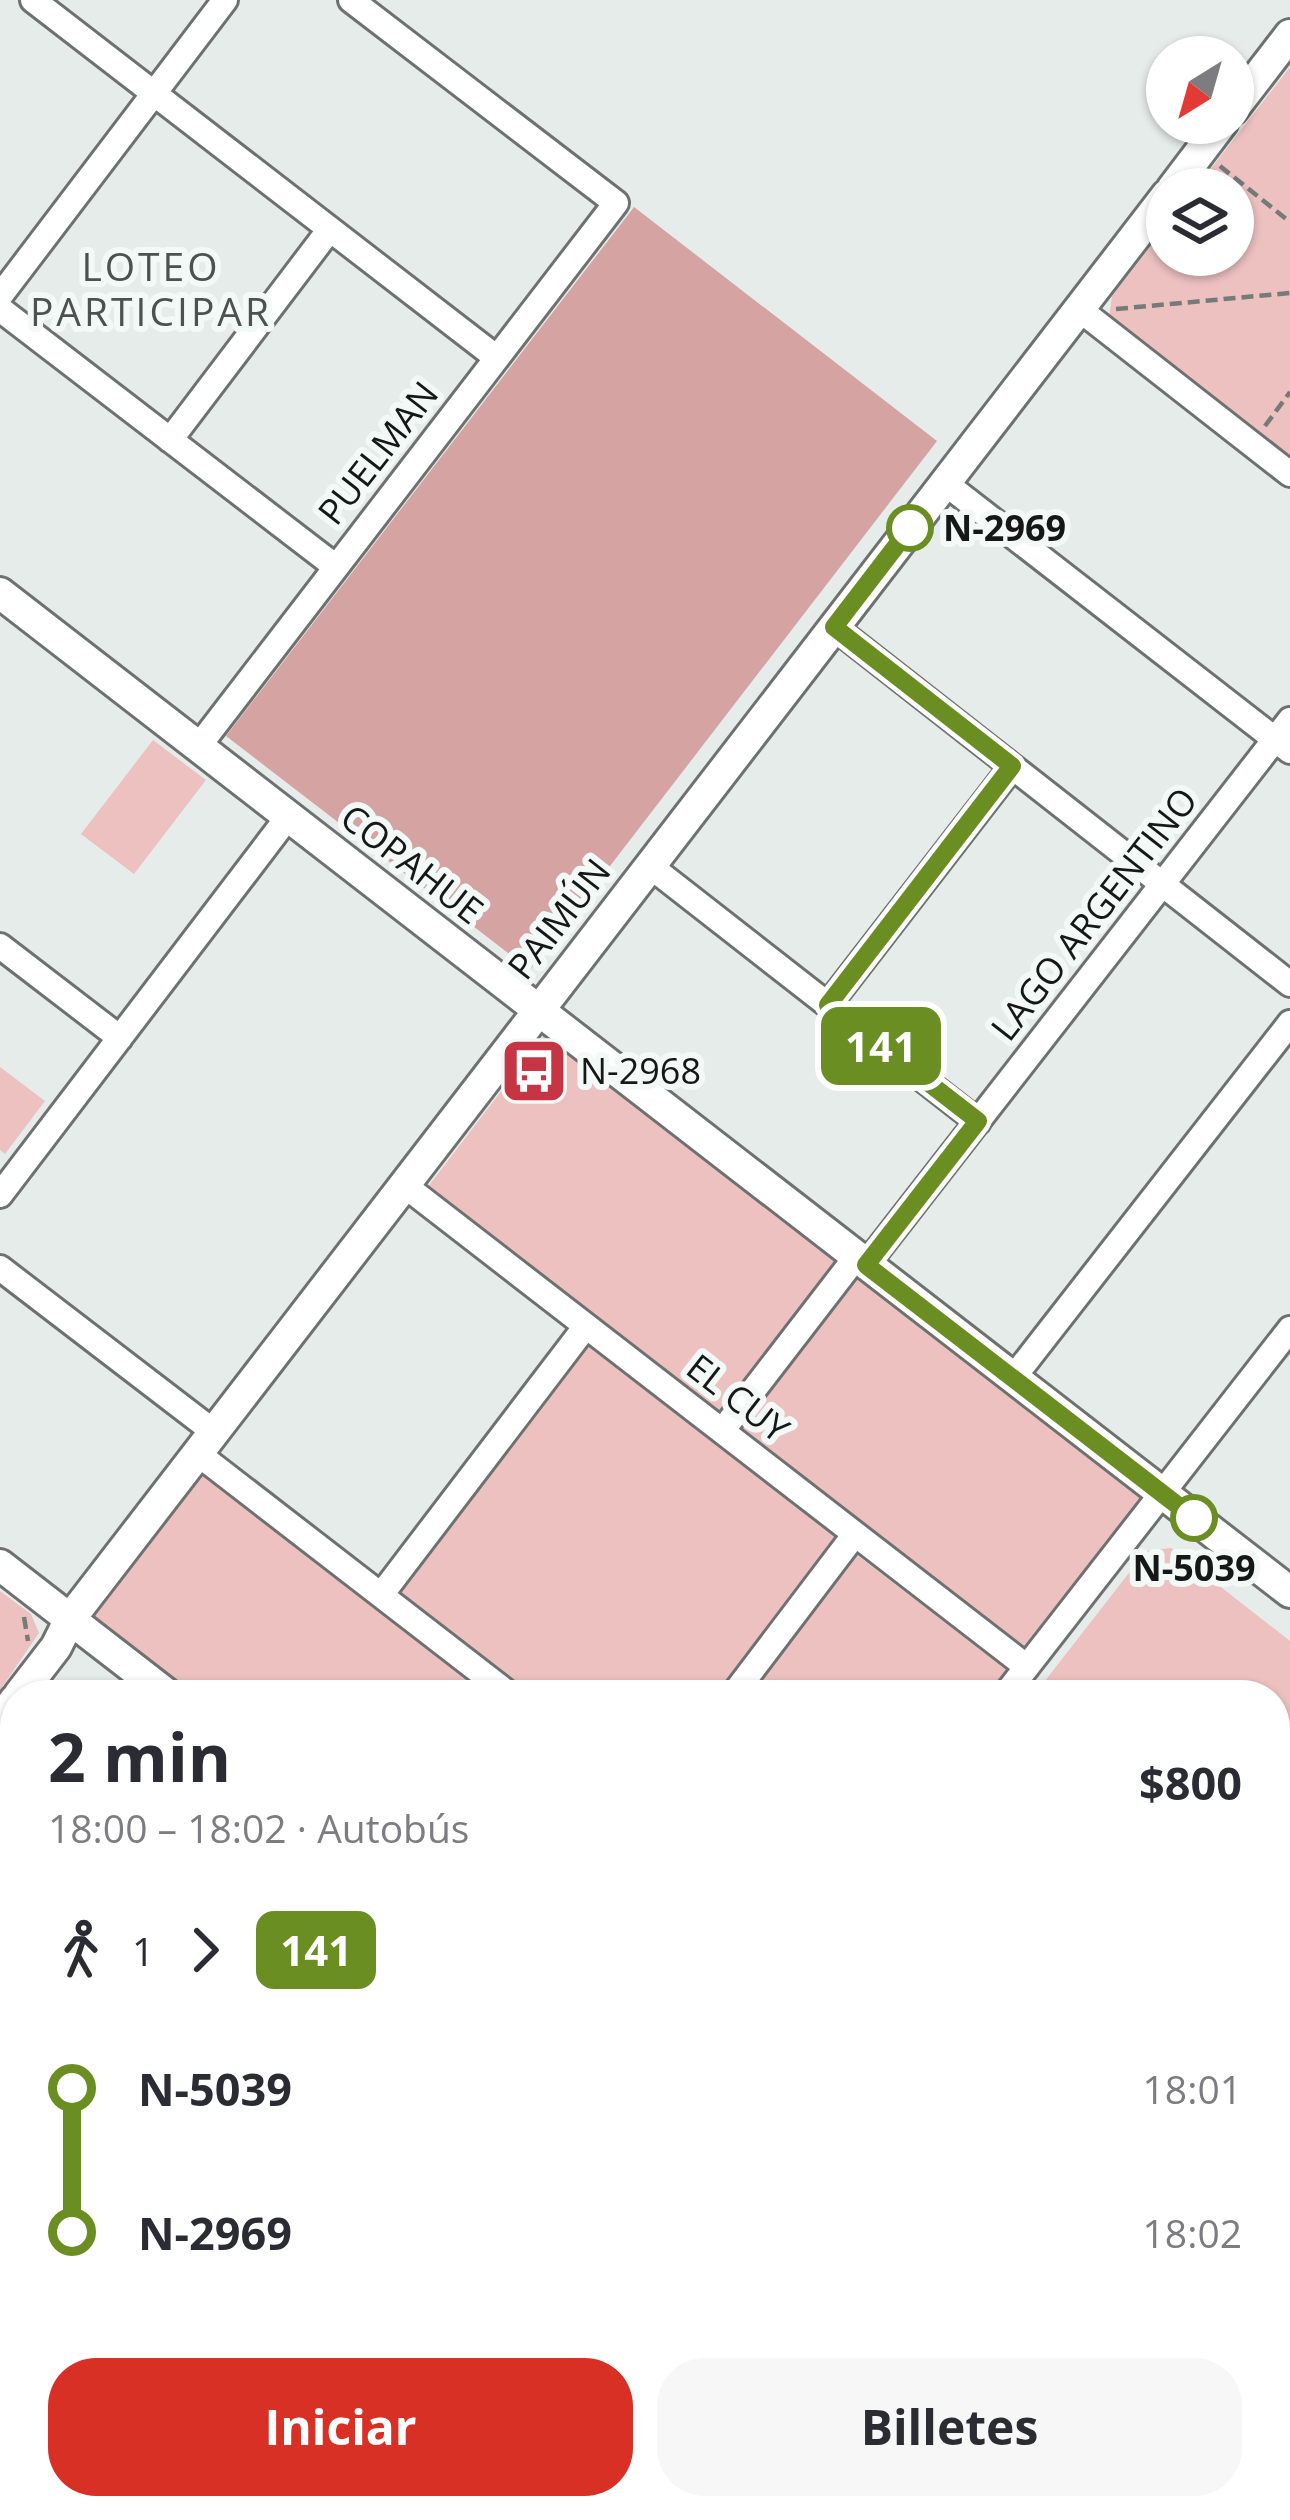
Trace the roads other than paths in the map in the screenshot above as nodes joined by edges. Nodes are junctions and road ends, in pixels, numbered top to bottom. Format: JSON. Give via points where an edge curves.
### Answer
{"nodes":[{"id":1,"x":33,"y":0,"type":"edge"},
{"id":2,"x":225,"y":0,"type":"edge"},
{"id":3,"x":352,"y":0,"type":"edge"},
{"id":4,"x":1290,"y":35,"type":"edge"},
{"id":5,"x":1254,"y":82,"type":"edge"},
{"id":6,"x":154,"y":93,"type":"junction"},
{"id":7,"x":1206,"y":144,"type":"edge"},
{"id":8,"x":1187,"y":168,"type":"edge"},
{"id":9,"x":1146,"y":222,"type":"edge"},
{"id":10,"x":330,"y":229,"type":"junction"},
{"id":11,"x":0,"y":296,"type":"edge"},
{"id":12,"x":0,"y":309,"type":"edge"},
{"id":13,"x":1079,"y":309,"type":"junction"},
{"id":14,"x":497,"y":358,"type":"junction"},
{"id":15,"x":170,"y":440,"type":"junction"},
{"id":16,"x":1290,"y":474,"type":"edge"},
{"id":17,"x":945,"y":483,"type":"junction"},
{"id":18,"x":336,"y":567,"type":"junction"},
{"id":19,"x":0,"y":593,"type":"edge"},
{"id":20,"x":834,"y":627,"type":"junction"},
{"id":21,"x":1285,"y":737,"type":"edge"},
{"id":22,"x":198,"y":747,"type":"junction"},
{"id":23,"x":1012,"y":766,"type":"junction"},
{"id":24,"x":289,"y":817,"type":"junction"},
{"id":25,"x":650,"y":866,"type":"junction"},
{"id":26,"x":1162,"y":884,"type":"junction"},
{"id":27,"x":0,"y":946,"type":"edge"},
{"id":28,"x":1290,"y":984,"type":"edge"},
{"id":29,"x":828,"y":1005,"type":"junction"},
{"id":30,"x":538,"y":1011,"type":"junction"},
{"id":31,"x":1290,"y":1024,"type":"edge"},
{"id":32,"x":120,"y":1038,"type":"junction"},
{"id":33,"x":978,"y":1121,"type":"junction"},
{"id":34,"x":404,"y":1185,"type":"junction"},
{"id":35,"x":0,"y":1196,"type":"edge"},
{"id":36,"x":861,"y":1261,"type":"junction"},
{"id":37,"x":0,"y":1268,"type":"edge"},
{"id":38,"x":586,"y":1326,"type":"junction"},
{"id":39,"x":1290,"y":1329,"type":"edge"},
{"id":40,"x":1281,"y":1359,"type":"edge"},
{"id":41,"x":1013,"y":1378,"type":"junction"},
{"id":42,"x":722,"y":1431,"type":"junction"},
{"id":43,"x":206,"y":1443,"type":"junction"},
{"id":44,"x":1162,"y":1493,"type":"junction"},
{"id":45,"x":855,"y":1534,"type":"junction"},
{"id":46,"x":0,"y":1565,"type":"edge"},
{"id":47,"x":1290,"y":1592,"type":"edge"},
{"id":48,"x":381,"y":1595,"type":"junction"},
{"id":49,"x":70,"y":1619,"type":"junction"},
{"id":50,"x":1028,"y":1666,"type":"junction"},
{"id":51,"x":31,"y":1680,"type":"edge"},
{"id":52,"x":149,"y":1680,"type":"edge"},
{"id":53,"x":492,"y":1680,"type":"edge"},
{"id":54,"x":744,"y":1680,"type":"edge"},
{"id":55,"x":1017,"y":1680,"type":"edge"}],
"edges":[{"from":1,"to":6,"type":"street"},
{"from":2,"to":6,"type":"street"},
{"from":3,"to":14,"type":"street","name":"PUELMAN","via":[[616,203]]},
{"from":4,"to":5,"type":"street"},
{"from":6,"to":10,"type":"street"},
{"from":6,"to":11,"type":"street"},
{"from":7,"to":8,"type":"street","name":"PAIMÚN"},
{"from":9,"to":13,"type":"street","name":"PAIMÚN"},
{"from":10,"to":14,"type":"street"},
{"from":10,"to":15,"type":"street"},
{"from":12,"to":15,"type":"street"},
{"from":13,"to":16,"type":"street"},
{"from":13,"to":17,"type":"street","name":"PAIMÚN"},
{"from":14,"to":18,"type":"street","name":"PUELMAN"},
{"from":15,"to":18,"type":"street"},
{"from":17,"to":20,"type":"street","name":"PAIMÚN"},
{"from":17,"to":21,"type":"street"},
{"from":18,"to":22,"type":"street","name":"PUELMAN"},
{"from":19,"to":22,"type":"street","name":"COPAHUE"},
{"from":20,"to":23,"type":"street"},
{"from":20,"to":25,"type":"street","name":"PAIMÚN"},
{"from":21,"to":26,"type":"street","name":"LAGO ARGENTINO"},
{"from":22,"to":24,"type":"street","name":"COPAHUE"},
{"from":23,"to":26,"type":"street"},
{"from":23,"to":29,"type":"street"},
{"from":24,"to":30,"type":"street","name":"COPAHUE"},
{"from":24,"to":32,"type":"street"},
{"from":25,"to":29,"type":"street"},
{"from":25,"to":30,"type":"street","name":"PAIMÚN"},
{"from":26,"to":28,"type":"street"},
{"from":26,"to":33,"type":"street","name":"LAGO ARGENTINO"},
{"from":27,"to":32,"type":"street"},
{"from":29,"to":33,"type":"street"},
{"from":30,"to":34,"type":"street","name":"PAIMÚN"},
{"from":30,"to":36,"type":"street","name":"COPAHUE"},
{"from":31,"to":41,"type":"street"},
{"from":32,"to":35,"type":"street"},
{"from":33,"to":36,"type":"street","name":"LAGO ARGENTINO"},
{"from":34,"to":38,"type":"street","name":"EL CUY"},
{"from":34,"to":43,"type":"street","name":"PAIMÚN"},
{"from":36,"to":41,"type":"street","name":"COPAHUE"},
{"from":36,"to":42,"type":"street","name":"LAGO ARGENTINO"},
{"from":37,"to":43,"type":"street"},
{"from":38,"to":42,"type":"street","name":"EL CUY"},
{"from":38,"to":48,"type":"street"},
{"from":39,"to":40,"type":"street"},
{"from":40,"to":44,"type":"street"},
{"from":41,"to":44,"type":"street","name":"COPAHUE"},
{"from":42,"to":45,"type":"street","name":"EL CUY"},
{"from":43,"to":48,"type":"street"},
{"from":43,"to":49,"type":"street","name":"PAIMÚN"},
{"from":44,"to":47,"type":"street","name":"COPAHUE"},
{"from":44,"to":50,"type":"street"},
{"from":45,"to":50,"type":"street","name":"EL CUY"},
{"from":45,"to":54,"type":"street"},
{"from":46,"to":49,"type":"street"},
{"from":48,"to":53,"type":"street"},
{"from":49,"to":51,"type":"street","name":"PAIMÚN"},
{"from":49,"to":52,"type":"street"},
{"from":50,"to":55,"type":"street"}]}
